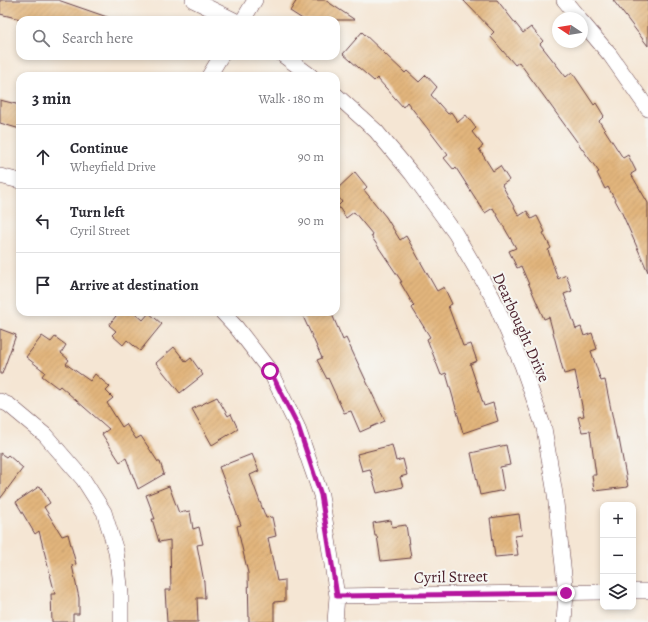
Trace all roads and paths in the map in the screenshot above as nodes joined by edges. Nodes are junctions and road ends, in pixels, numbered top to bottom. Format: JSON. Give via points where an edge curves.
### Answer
{"nodes":[{"id":1,"x":193,"y":0,"type":"edge"},
{"id":2,"x":255,"y":0,"type":"edge"},
{"id":3,"x":564,"y":0,"type":"edge"},
{"id":4,"x":574,"y":12,"type":"edge"},
{"id":5,"x":226,"y":16,"type":"edge"},
{"id":6,"x":245,"y":16,"type":"edge"},
{"id":7,"x":588,"y":29,"type":"edge"},
{"id":8,"x":219,"y":60,"type":"edge"},
{"id":9,"x":289,"y":60,"type":"edge"},
{"id":10,"x":211,"y":72,"type":"edge"},
{"id":11,"x":306,"y":72,"type":"edge"},
{"id":12,"x":340,"y":99,"type":"edge"},
{"id":13,"x":648,"y":109,"type":"edge"},
{"id":14,"x":0,"y":176,"type":"edge"},
{"id":15,"x":16,"y":180,"type":"edge"},
{"id":16,"x":226,"y":316,"type":"edge"},
{"id":17,"x":0,"y":400,"type":"edge"},
{"id":18,"x":636,"y":591,"type":"edge"},
{"id":19,"x":648,"y":591,"type":"edge"},
{"id":20,"x":600,"y":592,"type":"edge"},
{"id":21,"x":566,"y":593,"type":"junction"},
{"id":22,"x":337,"y":596,"type":"junction"},
{"id":23,"x":121,"y":622,"type":"edge"},
{"id":24,"x":335,"y":622,"type":"edge"},
{"id":25,"x":564,"y":622,"type":"edge"}],
"edges":[{"from":1,"to":5,"type":"street"},
{"from":2,"to":6,"type":"street"},
{"from":3,"to":4,"type":"street"},
{"from":7,"to":13,"type":"street","via":[[610,55]]},
{"from":8,"to":10,"type":"street"},
{"from":9,"to":11,"type":"street"},
{"from":12,"to":21,"type":"street","name":"Dearbought Drive","via":[[376,132],[412,174],[455,233],[492,298],[522,365],[544,428],[555,494]]},
{"from":14,"to":15,"type":"street"},
{"from":16,"to":22,"type":"street","via":[[270,371],[298,426],[321,495]]},
{"from":17,"to":23,"type":"street","via":[[45,435],[83,479],[104,512],[116,551]]},
{"from":18,"to":19,"type":"street"},
{"from":20,"to":21,"type":"street","name":"Cyril Street"},
{"from":21,"to":22,"type":"street","name":"Cyril Street"},
{"from":21,"to":25,"type":"street","name":"Dearbought Drive"},
{"from":22,"to":24,"type":"street"}]}
